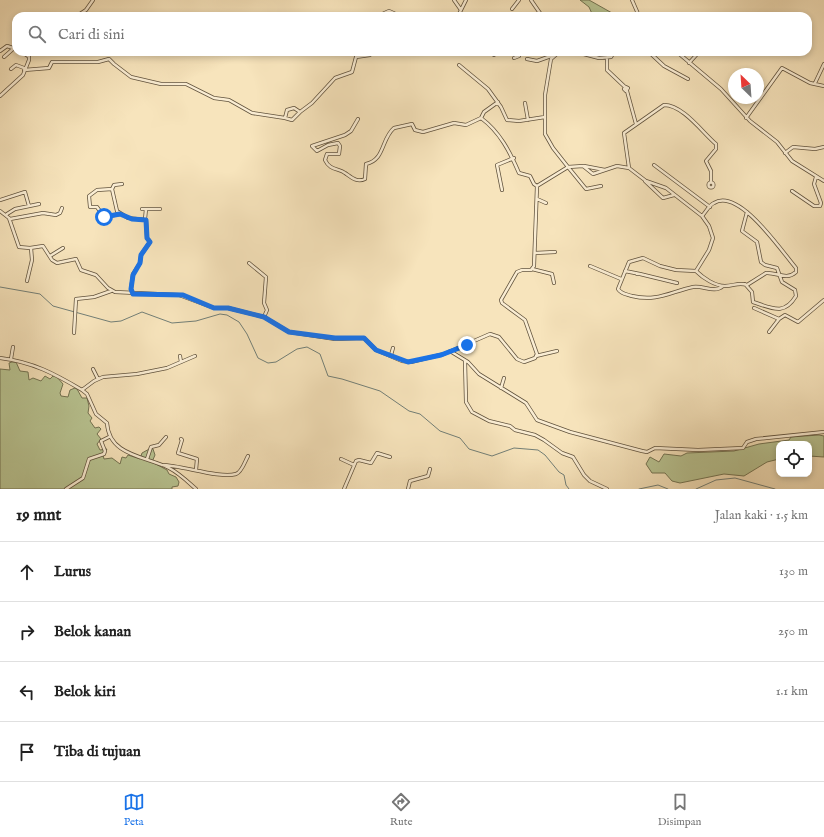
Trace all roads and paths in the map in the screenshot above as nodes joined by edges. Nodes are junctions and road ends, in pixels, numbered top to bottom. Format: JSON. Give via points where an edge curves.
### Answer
{"nodes":[{"id":1,"x":94,"y":0,"type":"edge"},
{"id":2,"x":454,"y":0,"type":"edge"},
{"id":3,"x":466,"y":0,"type":"edge"},
{"id":4,"x":519,"y":0,"type":"edge"},
{"id":5,"x":531,"y":0,"type":"edge"},
{"id":6,"x":632,"y":0,"type":"edge"},
{"id":7,"x":512,"y":9,"type":"dead end"},
{"id":8,"x":462,"y":10,"type":"joint"},
{"id":9,"x":83,"y":12,"type":"edge"},
{"id":10,"x":539,"y":12,"type":"edge"},
{"id":11,"x":636,"y":12,"type":"edge"},
{"id":12,"x":12,"y":48,"type":"edge"},
{"id":13,"x":0,"y":51,"type":"edge"},
{"id":14,"x":12,"y":51,"type":"edge"},
{"id":15,"x":28,"y":56,"type":"edge"},
{"id":16,"x":360,"y":56,"type":"edge"},
{"id":17,"x":519,"y":56,"type":"edge"},
{"id":18,"x":597,"y":56,"type":"edge"},
{"id":19,"x":611,"y":56,"type":"edge"},
{"id":20,"x":653,"y":56,"type":"edge"},
{"id":21,"x":681,"y":56,"type":"edge"},
{"id":22,"x":695,"y":56,"type":"edge"},
{"id":23,"x":551,"y":57,"type":"joint"},
{"id":24,"x":4,"y":58,"type":"dead end"},
{"id":25,"x":514,"y":58,"type":"dead end"},
{"id":26,"x":607,"y":58,"type":"junction"},
{"id":27,"x":527,"y":59,"type":"dead end"},
{"id":28,"x":689,"y":63,"type":"junction"},
{"id":29,"x":824,"y":64,"type":"edge"},
{"id":30,"x":459,"y":65,"type":"dead end"},
{"id":31,"x":11,"y":69,"type":"dead end"},
{"id":32,"x":24,"y":69,"type":"junction"},
{"id":33,"x":688,"y":79,"type":"dead end"},
{"id":34,"x":815,"y":83,"type":"junction"},
{"id":35,"x":824,"y":86,"type":"edge"},
{"id":36,"x":0,"y":96,"type":"edge"},
{"id":37,"x":498,"y":102,"type":"junction"},
{"id":38,"x":525,"y":102,"type":"dead end"},
{"id":39,"x":300,"y":112,"type":"junction"},
{"id":40,"x":545,"y":117,"type":"junction"},
{"id":41,"x":285,"y":118,"type":"junction"},
{"id":42,"x":481,"y":118,"type":"junction"},
{"id":43,"x":746,"y":118,"type":"junction"},
{"id":44,"x":358,"y":119,"type":"dead end"},
{"id":45,"x":528,"y":120,"type":"junction"},
{"id":46,"x":636,"y":124,"type":"junction"},
{"id":47,"x":824,"y":148,"type":"edge"},
{"id":48,"x":785,"y":153,"type":"junction"},
{"id":49,"x":514,"y":158,"type":"junction"},
{"id":50,"x":654,"y":165,"type":"dead end"},
{"id":51,"x":583,"y":166,"type":"junction"},
{"id":52,"x":568,"y":167,"type":"junction"},
{"id":53,"x":629,"y":168,"type":"junction"},
{"id":54,"x":605,"y":170,"type":"junction"},
{"id":55,"x":816,"y":177,"type":"junction"},
{"id":56,"x":643,"y":179,"type":"junction"},
{"id":57,"x":824,"y":181,"type":"edge"},
{"id":58,"x":711,"y":182,"type":"dead end"},
{"id":59,"x":122,"y":184,"type":"dead end"},
{"id":60,"x":537,"y":186,"type":"junction"},
{"id":61,"x":601,"y":186,"type":"dead end"},
{"id":62,"x":112,"y":189,"type":"junction"},
{"id":63,"x":502,"y":190,"type":"dead end"},
{"id":64,"x":792,"y":191,"type":"dead end"},
{"id":65,"x":674,"y":195,"type":"junction"},
{"id":66,"x":536,"y":199,"type":"junction"},
{"id":67,"x":0,"y":200,"type":"edge"},
{"id":68,"x":546,"y":202,"type":"dead end"},
{"id":69,"x":39,"y":204,"type":"dead end"},
{"id":70,"x":29,"y":206,"type":"junction"},
{"id":71,"x":710,"y":207,"type":"junction"},
{"id":72,"x":62,"y":208,"type":"dead end"},
{"id":73,"x":142,"y":209,"type":"dead end"},
{"id":74,"x":146,"y":209,"type":"junction"},
{"id":75,"x":160,"y":209,"type":"dead end"},
{"id":76,"x":0,"y":211,"type":"edge"},
{"id":77,"x":747,"y":212,"type":"junction"},
{"id":78,"x":7,"y":214,"type":"junction"},
{"id":79,"x":120,"y":214,"type":"junction"},
{"id":80,"x":702,"y":216,"type":"junction"},
{"id":81,"x":10,"y":219,"type":"junction"},
{"id":82,"x":145,"y":219,"type":"junction"},
{"id":83,"x":31,"y":248,"type":"junction"},
{"id":84,"x":63,"y":248,"type":"dead end"},
{"id":85,"x":555,"y":252,"type":"dead end"},
{"id":86,"x":535,"y":253,"type":"junction"},
{"id":87,"x":50,"y":256,"type":"junction"},
{"id":88,"x":249,"y":263,"type":"dead end"},
{"id":89,"x":590,"y":266,"type":"dead end"},
{"id":90,"x":532,"y":269,"type":"junction"},
{"id":91,"x":625,"y":271,"type":"junction"},
{"id":92,"x":696,"y":271,"type":"junction"},
{"id":93,"x":780,"y":276,"type":"junction"},
{"id":94,"x":621,"y":279,"type":"junction"},
{"id":95,"x":27,"y":281,"type":"dead end"},
{"id":96,"x":554,"y":283,"type":"dead end"},
{"id":97,"x":676,"y":283,"type":"dead end"},
{"id":98,"x":745,"y":284,"type":"junction"},
{"id":99,"x":723,"y":286,"type":"junction"},
{"id":100,"x":111,"y":291,"type":"junction"},
{"id":101,"x":133,"y":294,"type":"junction"},
{"id":102,"x":824,"y":300,"type":"edge"},
{"id":103,"x":754,"y":308,"type":"dead end"},
{"id":104,"x":264,"y":317,"type":"junction"},
{"id":105,"x":779,"y":319,"type":"junction"},
{"id":106,"x":769,"y":332,"type":"dead end"},
{"id":107,"x":74,"y":333,"type":"dead end"},
{"id":108,"x":12,"y":347,"type":"dead end"},
{"id":109,"x":393,"y":348,"type":"dead end"},
{"id":110,"x":450,"y":351,"type":"junction"},
{"id":111,"x":557,"y":351,"type":"dead end"},
{"id":112,"x":180,"y":356,"type":"dead end"},
{"id":113,"x":195,"y":356,"type":"dead end"},
{"id":114,"x":390,"y":356,"type":"junction"},
{"id":115,"x":536,"y":356,"type":"junction"},
{"id":116,"x":0,"y":358,"type":"edge"},
{"id":117,"x":11,"y":359,"type":"junction"},
{"id":118,"x":465,"y":361,"type":"junction"},
{"id":119,"x":181,"y":362,"type":"junction"},
{"id":120,"x":93,"y":369,"type":"dead end"},
{"id":121,"x":504,"y":378,"type":"dead end"},
{"id":122,"x":98,"y":379,"type":"junction"},
{"id":123,"x":501,"y":388,"type":"junction"},
{"id":124,"x":82,"y":390,"type":"junction"},
{"id":125,"x":824,"y":432,"type":"edge"},
{"id":126,"x":109,"y":437,"type":"junction"},
{"id":127,"x":166,"y":437,"type":"dead end"},
{"id":128,"x":181,"y":439,"type":"dead end"},
{"id":129,"x":248,"y":456,"type":"dead end"},
{"id":130,"x":390,"y":457,"type":"dead end"},
{"id":131,"x":147,"y":459,"type":"junction"},
{"id":132,"x":341,"y":459,"type":"dead end"},
{"id":133,"x":162,"y":465,"type":"junction"},
{"id":134,"x":354,"y":465,"type":"junction"},
{"id":135,"x":430,"y":469,"type":"dead end"},
{"id":136,"x":196,"y":470,"type":"junction"},
{"id":137,"x":66,"y":489,"type":"edge"},
{"id":138,"x":196,"y":489,"type":"edge"},
{"id":139,"x":344,"y":489,"type":"edge"},
{"id":140,"x":408,"y":489,"type":"edge"},
{"id":141,"x":607,"y":489,"type":"edge"}],
"edges":[{"from":1,"to":9,"type":"street"},
{"from":2,"to":8,"type":"street"},
{"from":3,"to":8,"type":"street"},
{"from":4,"to":7,"type":"street"},
{"from":5,"to":10,"type":"street"},
{"from":6,"to":11,"type":"street"},
{"from":12,"to":13,"type":"street","via":[[7,46]]},
{"from":14,"to":24,"type":"street"},
{"from":15,"to":32,"type":"street","via":[[29,60]]},
{"from":16,"to":39,"type":"street","via":[[355,57],[352,72],[335,78]]},
{"from":17,"to":25,"type":"street"},
{"from":18,"to":26,"type":"street"},
{"from":19,"to":26,"type":"street"},
{"from":20,"to":33,"type":"street","via":[[664,66]]},
{"from":21,"to":28,"type":"street"},
{"from":22,"to":28,"type":"street"},
{"from":23,"to":27,"type":"street","via":[[537,61]]},
{"from":23,"to":40,"type":"street","via":[[545,96]]},
{"from":26,"to":46,"type":"street","via":[[607,70],[628,88]]},
{"from":28,"to":43,"type":"street","via":[[721,89]]},
{"from":29,"to":34,"type":"street"},
{"from":30,"to":37,"type":"street"},
{"from":31,"to":32,"type":"street","via":[[16,64]]},
{"from":32,"to":36,"type":"street","via":[[22,76]]},
{"from":32,"to":41,"type":"street","via":[[49,68],[52,62],[98,62],[109,59],[131,77],[161,84],[186,84],[216,98],[228,100],[252,113]]},
{"from":34,"to":35,"type":"street"},
{"from":34,"to":43,"type":"street","via":[[810,83],[782,68]]},
{"from":37,"to":42,"type":"street","via":[[484,112]]},
{"from":37,"to":45,"type":"street","via":[[507,120]]},
{"from":38,"to":45,"type":"street"},
{"from":39,"to":41,"type":"street","via":[[291,120]]},
{"from":39,"to":41,"type":"street","via":[[294,108],[290,109],[286,111]]},
{"from":40,"to":45,"type":"street"},
{"from":40,"to":52,"type":"street","via":[[546,138]]},
{"from":42,"to":44,"type":"street","via":[[466,125],[452,124],[423,132],[415,130],[412,124],[394,128],[386,139],[380,156],[372,163],[366,164],[366,177],[361,181],[336,171],[326,163],[327,154],[340,152],[338,143],[328,144],[317,151],[312,146],[345,135],[351,131]]},
{"from":42,"to":49,"type":"street","via":[[496,132]]},
{"from":43,"to":48,"type":"street","via":[[775,140]]},
{"from":46,"to":53,"type":"street","via":[[623,135]]},
{"from":46,"to":58,"type":"street","via":[[664,105],[675,106],[682,111],[716,145],[716,149],[706,161],[711,170]]},
{"from":47,"to":48,"type":"street","via":[[793,148]]},
{"from":48,"to":55,"type":"street","via":[[794,163]]},
{"from":49,"to":60,"type":"street","via":[[519,173],[530,176]]},
{"from":49,"to":63,"type":"street","via":[[497,165]]},
{"from":50,"to":71,"type":"street"},
{"from":51,"to":52,"type":"street"},
{"from":51,"to":54,"type":"street"},
{"from":51,"to":54,"type":"street","via":[[593,174]]},
{"from":52,"to":60,"type":"street"},
{"from":52,"to":61,"type":"street","via":[[586,189]]},
{"from":53,"to":54,"type":"street","via":[[617,166]]},
{"from":53,"to":56,"type":"street"},
{"from":55,"to":57,"type":"street"},
{"from":55,"to":64,"type":"street","via":[[814,184],[820,206],[814,206]]},
{"from":56,"to":65,"type":"street","via":[[666,188]]},
{"from":56,"to":65,"type":"street","via":[[663,198]]},
{"from":59,"to":62,"type":"street","via":[[115,184]]},
{"from":60,"to":66,"type":"street"},
{"from":62,"to":79,"type":"street","via":[[116,211]]},
{"from":62,"to":79,"type":"street","via":[[96,191],[89,196],[88,201],[90,207],[97,207],[104,217]]},
{"from":65,"to":80,"type":"street"},
{"from":66,"to":68,"type":"street"},
{"from":66,"to":86,"type":"street"},
{"from":67,"to":70,"type":"street","via":[[25,192]]},
{"from":69,"to":70,"type":"street"},
{"from":70,"to":78,"type":"street"},
{"from":71,"to":77,"type":"street","via":[[718,201],[728,201],[736,203]]},
{"from":71,"to":80,"type":"street"},
{"from":72,"to":81,"type":"street","via":[[56,215],[43,213]]},
{"from":73,"to":74,"type":"street"},
{"from":74,"to":75,"type":"street"},
{"from":74,"to":82,"type":"street"},
{"from":76,"to":78,"type":"street"},
{"from":77,"to":93,"type":"street","via":[[742,231],[757,242],[761,262],[777,268]]},
{"from":77,"to":93,"type":"street","via":[[767,231],[796,268],[792,276]]},
{"from":78,"to":81,"type":"street"},
{"from":79,"to":82,"type":"street","via":[[132,219]]},
{"from":80,"to":92,"type":"street","via":[[713,238]]},
{"from":81,"to":83,"type":"street","via":[[18,246]]},
{"from":82,"to":101,"type":"street","via":[[147,238],[150,242],[141,255],[140,263],[133,275]]},
{"from":83,"to":87,"type":"street","via":[[43,246]]},
{"from":83,"to":95,"type":"street","via":[[32,260]]},
{"from":84,"to":87,"type":"street"},
{"from":85,"to":86,"type":"street"},
{"from":86,"to":90,"type":"street"},
{"from":87,"to":100,"type":"street","via":[[56,263],[76,259],[81,270],[96,275]]},
{"from":88,"to":104,"type":"street","via":[[266,277],[264,303],[268,310]]},
{"from":89,"to":94,"type":"street"},
{"from":90,"to":96,"type":"street","via":[[552,274]]},
{"from":90,"to":115,"type":"street","via":[[517,272],[501,300],[525,320]]},
{"from":91,"to":92,"type":"street","via":[[629,262],[643,258],[676,270]]},
{"from":91,"to":94,"type":"street"},
{"from":91,"to":97,"type":"street"},
{"from":92,"to":99,"type":"street","via":[[704,279]]},
{"from":93,"to":98,"type":"street","via":[[766,273],[749,285]]},
{"from":93,"to":98,"type":"street","via":[[782,282],[796,294],[796,298],[782,310],[753,302],[752,292]]},
{"from":94,"to":99,"type":"street","via":[[618,289],[620,292],[648,299],[656,299],[694,287],[716,290]]},
{"from":98,"to":99,"type":"street"},
{"from":100,"to":101,"type":"street"},
{"from":100,"to":107,"type":"street","via":[[94,297],[76,299]]},
{"from":101,"to":104,"type":"street","via":[[179,294],[214,308],[228,308]]},
{"from":102,"to":105,"type":"street","via":[[798,322],[785,315]]},
{"from":103,"to":105,"type":"street"},
{"from":104,"to":114,"type":"street","via":[[286,331],[298,334],[364,338],[374,348]]},
{"from":105,"to":106,"type":"street"},
{"from":108,"to":117,"type":"street"},
{"from":109,"to":114,"type":"street"},
{"from":110,"to":114,"type":"street","via":[[414,362]]},
{"from":110,"to":115,"type":"street","via":[[493,334],[499,337],[517,359],[524,362]]},
{"from":110,"to":118,"type":"street"},
{"from":111,"to":115,"type":"street"},
{"from":112,"to":119,"type":"street"},
{"from":113,"to":119,"type":"street"},
{"from":116,"to":117,"type":"street"},
{"from":117,"to":124,"type":"street","via":[[45,369]]},
{"from":118,"to":123,"type":"street"},
{"from":118,"to":141,"type":"street","via":[[466,402],[472,412],[489,421],[510,426],[544,440],[562,453],[573,457],[584,476],[597,486]]},
{"from":119,"to":122,"type":"street","via":[[144,373]]},
{"from":120,"to":122,"type":"street"},
{"from":121,"to":123,"type":"street"},
{"from":122,"to":124,"type":"street"},
{"from":123,"to":125,"type":"street","via":[[527,404],[537,420],[570,432],[646,452],[655,448],[743,448],[747,442],[756,439]]},
{"from":124,"to":126,"type":"street","via":[[87,394],[96,414],[107,423]]},
{"from":126,"to":131,"type":"street","via":[[126,452]]},
{"from":126,"to":137,"type":"street","via":[[101,441],[104,454],[89,459],[83,478]]},
{"from":127,"to":131,"type":"street","via":[[160,444],[151,447]]},
{"from":128,"to":136,"type":"street","via":[[178,453],[197,459]]},
{"from":129,"to":136,"type":"street","via":[[236,474]]},
{"from":130,"to":134,"type":"street","via":[[377,453],[371,463],[358,460]]},
{"from":131,"to":133,"type":"street"},
{"from":132,"to":134,"type":"street"},
{"from":133,"to":136,"type":"street"},
{"from":133,"to":138,"type":"street","via":[[179,474]]},
{"from":134,"to":139,"type":"street"},
{"from":135,"to":140,"type":"street","via":[[428,476],[410,481]]}]}
